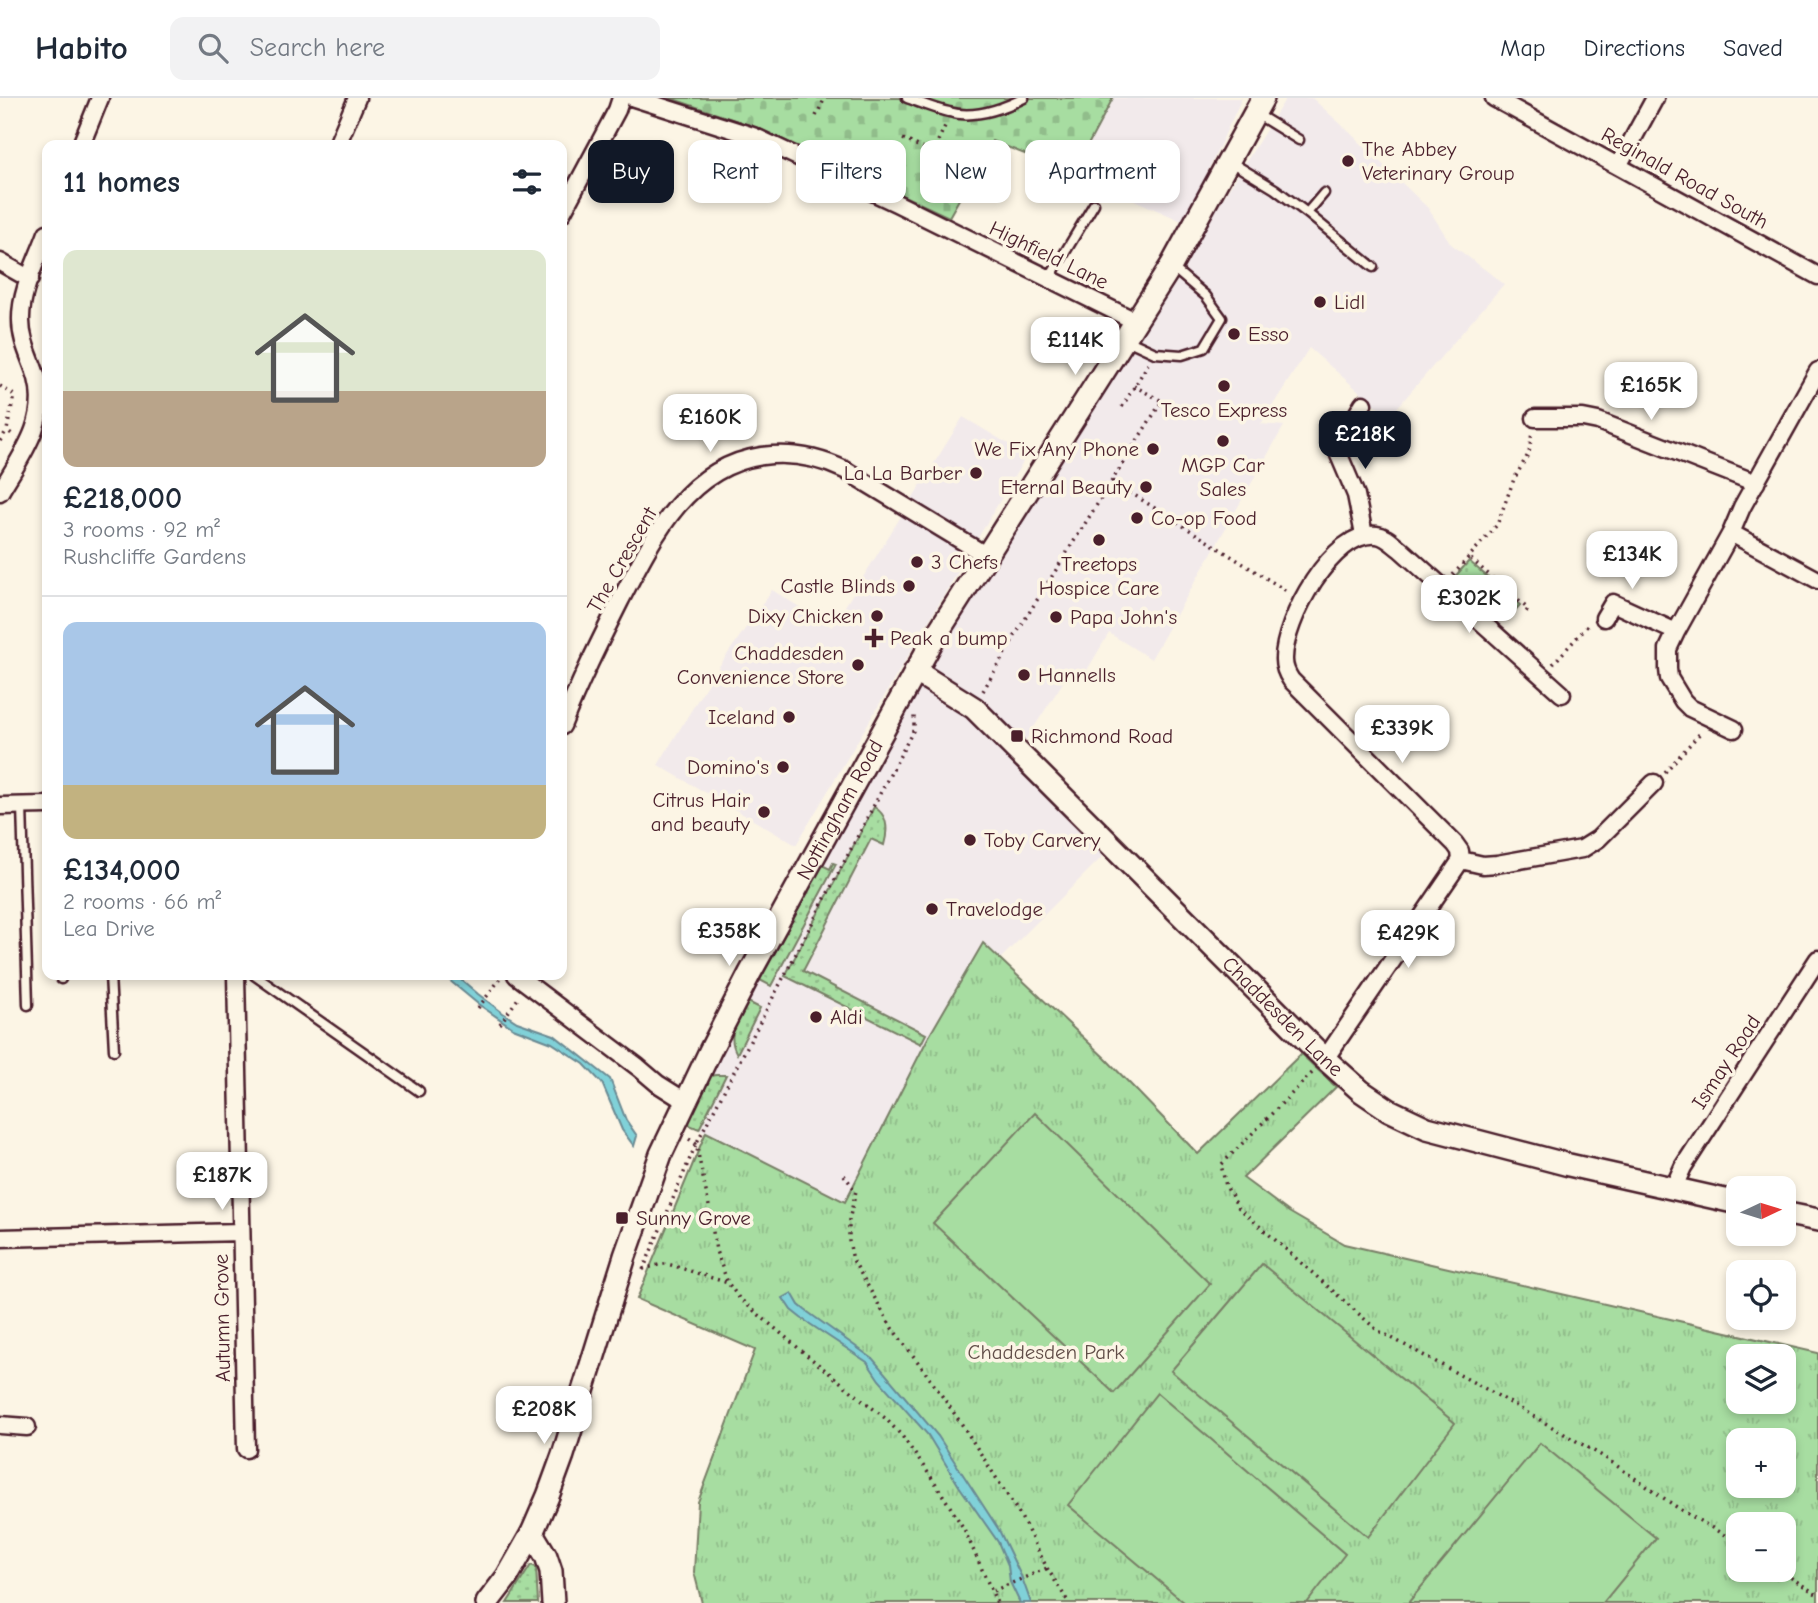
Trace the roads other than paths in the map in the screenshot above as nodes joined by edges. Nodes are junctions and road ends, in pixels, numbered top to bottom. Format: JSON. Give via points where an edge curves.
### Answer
{"nodes":[{"id":1,"x":100,"y":98,"type":"edge"},
{"id":2,"x":357,"y":98,"type":"edge"},
{"id":3,"x":621,"y":98,"type":"edge"},
{"id":4,"x":634,"y":98,"type":"edge"},
{"id":5,"x":907,"y":98,"type":"edge"},
{"id":6,"x":1024,"y":98,"type":"edge"},
{"id":7,"x":1494,"y":98,"type":"edge"},
{"id":8,"x":1655,"y":98,"type":"edge"},
{"id":9,"x":1259,"y":105,"type":"edge"},
{"id":10,"x":83,"y":140,"type":"edge"},
{"id":11,"x":339,"y":140,"type":"edge"},
{"id":12,"x":1299,"y":140,"type":"dead end"},
{"id":13,"x":1229,"y":161,"type":"junction"},
{"id":14,"x":1618,"y":166,"type":"junction"},
{"id":15,"x":1324,"y":193,"type":"dead end"},
{"id":16,"x":567,"y":204,"type":"edge"},
{"id":17,"x":1094,"y":204,"type":"dead end"},
{"id":18,"x":1307,"y":213,"type":"junction"},
{"id":19,"x":42,"y":247,"type":"edge"},
{"id":20,"x":0,"y":262,"type":"edge"},
{"id":21,"x":1171,"y":266,"type":"junction"},
{"id":22,"x":1373,"y":267,"type":"dead end"},
{"id":23,"x":1818,"y":276,"type":"edge"},
{"id":24,"x":30,"y":279,"type":"junction"},
{"id":25,"x":1049,"y":279,"type":"junction"},
{"id":26,"x":1130,"y":330,"type":"junction"},
{"id":27,"x":1818,"y":371,"type":"edge"},
{"id":28,"x":1363,"y":404,"type":"dead end"},
{"id":29,"x":1535,"y":418,"type":"road end"},
{"id":30,"x":1756,"y":483,"type":"junction"},
{"id":31,"x":0,"y":492,"type":"edge"},
{"id":32,"x":1731,"y":533,"type":"junction"},
{"id":33,"x":1364,"y":535,"type":"junction"},
{"id":34,"x":987,"y":556,"type":"junction"},
{"id":35,"x":1818,"y":580,"type":"edge"},
{"id":36,"x":1604,"y":618,"type":"road end"},
{"id":37,"x":1676,"y":632,"type":"junction"},
{"id":38,"x":915,"y":671,"type":"junction"},
{"id":39,"x":1562,"y":694,"type":"dead end"},
{"id":40,"x":567,"y":714,"type":"edge"},
{"id":41,"x":1734,"y":729,"type":"dead end"},
{"id":42,"x":1654,"y":783,"type":"road end"},
{"id":43,"x":42,"y":805,"type":"edge"},
{"id":44,"x":0,"y":806,"type":"edge"},
{"id":45,"x":22,"y":806,"type":"junction"},
{"id":46,"x":1461,"y":860,"type":"junction"},
{"id":47,"x":1818,"y":959,"type":"edge"},
{"id":48,"x":110,"y":980,"type":"edge"},
{"id":49,"x":236,"y":980,"type":"edge"},
{"id":50,"x":261,"y":980,"type":"edge"},
{"id":51,"x":523,"y":980,"type":"edge"},
{"id":52,"x":28,"y":1006,"type":"dead end"},
{"id":53,"x":114,"y":1050,"type":"dead end"},
{"id":54,"x":1325,"y":1059,"type":"junction"},
{"id":55,"x":419,"y":1091,"type":"dead end"},
{"id":56,"x":685,"y":1101,"type":"junction"},
{"id":57,"x":1673,"y":1189,"type":"junction"},
{"id":58,"x":1726,"y":1200,"type":"edge"},
{"id":59,"x":1796,"y":1216,"type":"edge"},
{"id":60,"x":1818,"y":1220,"type":"edge"},
{"id":61,"x":241,"y":1232,"type":"junction"},
{"id":62,"x":0,"y":1238,"type":"edge"},
{"id":63,"x":0,"y":1425,"type":"edge"},
{"id":64,"x":27,"y":1427,"type":"dead end"},
{"id":65,"x":246,"y":1449,"type":"dead end"},
{"id":66,"x":532,"y":1534,"type":"junction"},
{"id":67,"x":487,"y":1603,"type":"edge"},
{"id":68,"x":553,"y":1603,"type":"edge"}],
"edges":[{"from":1,"to":10,"type":"street"},
{"from":2,"to":11,"type":"street"},
{"from":3,"to":16,"type":"street"},
{"from":4,"to":25,"type":"street","name":"Highfield Lane","via":[[753,136]]},
{"from":5,"to":6,"type":"lane","via":[[963,114],[986,112]]},
{"from":7,"to":14,"type":"street","name":"Reginald Road South"},
{"from":8,"to":14,"type":"street"},
{"from":9,"to":12,"type":"lane"},
{"from":9,"to":13,"type":"street","name":"Nottingham Road"},
{"from":13,"to":18,"type":"lane"},
{"from":13,"to":21,"type":"street","name":"Nottingham Road"},
{"from":14,"to":23,"type":"street","name":"Reginald Road South"},
{"from":15,"to":18,"type":"lane"},
{"from":17,"to":25,"type":"lane"},
{"from":18,"to":22,"type":"lane"},
{"from":19,"to":24,"type":"street"},
{"from":20,"to":24,"type":"street"},
{"from":21,"to":26,"type":"street","name":"Nottingham Road"},
{"from":21,"to":26,"type":"lane","via":[[1206,296],[1222,318],[1204,348],[1182,355],[1155,353]]},
{"from":24,"to":31,"type":"street","via":[[22,305],[21,333],[37,379],[39,416]]},
{"from":25,"to":26,"type":"street","name":"Highfield Lane"},
{"from":26,"to":34,"type":"street","name":"Nottingham Road"},
{"from":27,"to":30,"type":"street"},
{"from":28,"to":33,"type":"street","via":[[1342,440],[1339,455],[1356,495]]},
{"from":29,"to":30,"type":"street","via":[[1598,421]]},
{"from":30,"to":32,"type":"street"},
{"from":32,"to":35,"type":"street"},
{"from":32,"to":37,"type":"street"},
{"from":33,"to":39,"type":"street","via":[[1384,536]]},
{"from":33,"to":46,"type":"street","via":[[1332,556],[1314,580],[1286,643],[1284,663],[1288,676],[1455,844]]},
{"from":34,"to":38,"type":"street","name":"Nottingham Road"},
{"from":34,"to":40,"type":"street","name":"The Crescent","via":[[826,462],[780,454],[734,462],[700,484],[663,524]]},
{"from":36,"to":37,"type":"street","via":[[1614,603]]},
{"from":37,"to":41,"type":"street","via":[[1668,649],[1668,669],[1683,701]]},
{"from":38,"to":54,"type":"street","name":"Chaddesden Lane","via":[[974,708]]},
{"from":38,"to":56,"type":"street","name":"Nottingham Road"},
{"from":42,"to":46,"type":"street","via":[[1582,849],[1497,864]]},
{"from":43,"to":45,"type":"street"},
{"from":44,"to":45,"type":"street"},
{"from":45,"to":52,"type":"lane"},
{"from":46,"to":54,"type":"street"},
{"from":47,"to":57,"type":"street","name":"Ismay Road","via":[[1682,1167]]},
{"from":48,"to":53,"type":"lane"},
{"from":49,"to":61,"type":"street","name":"Autumn Grove"},
{"from":50,"to":55,"type":"lane"},
{"from":51,"to":56,"type":"street"},
{"from":54,"to":57,"type":"street","name":"Chaddesden Lane","via":[[1389,1110],[1427,1128]]},
{"from":56,"to":66,"type":"street","name":"Nottingham Road","via":[[641,1208],[564,1455]]},
{"from":57,"to":58,"type":"street","name":"Chaddesden Lane"},
{"from":59,"to":60,"type":"street"},
{"from":61,"to":62,"type":"street"},
{"from":61,"to":65,"type":"street","name":"Autumn Grove"},
{"from":63,"to":64,"type":"street"},
{"from":66,"to":67,"type":"street","name":"Nottingham Road"},
{"from":66,"to":68,"type":"street","via":[[549,1563]]}]}
